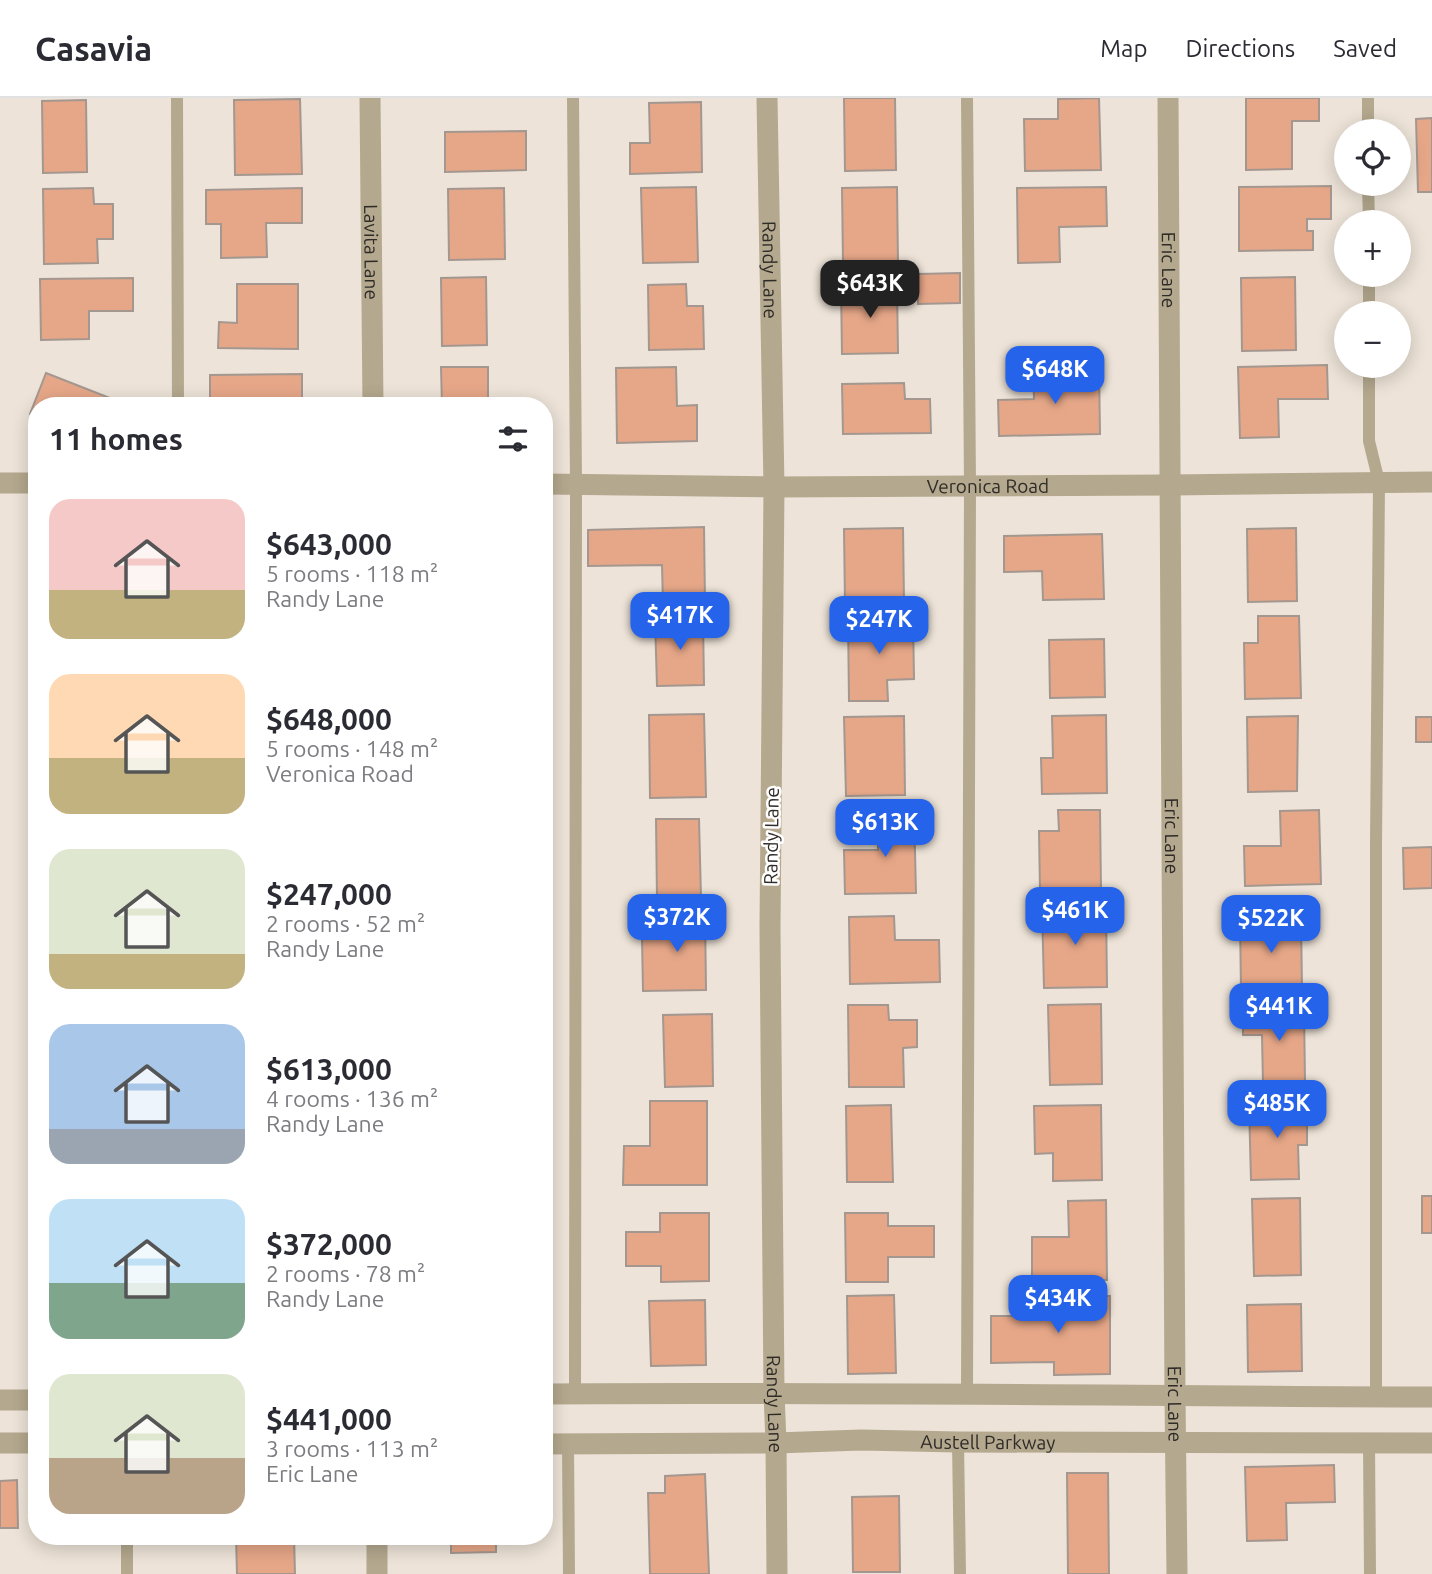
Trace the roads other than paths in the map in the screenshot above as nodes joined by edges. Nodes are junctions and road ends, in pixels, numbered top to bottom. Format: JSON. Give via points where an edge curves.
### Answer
{"nodes":[{"id":1,"x":177,"y":98,"type":"edge"},
{"id":2,"x":370,"y":98,"type":"edge"},
{"id":3,"x":573,"y":98,"type":"edge"},
{"id":4,"x":767,"y":98,"type":"edge"},
{"id":5,"x":967,"y":98,"type":"edge"},
{"id":6,"x":1168,"y":98,"type":"edge"},
{"id":7,"x":1368,"y":98,"type":"edge"},
{"id":8,"x":1368,"y":119,"type":"edge"},
{"id":9,"x":1369,"y":378,"type":"edge"},
{"id":10,"x":178,"y":397,"type":"edge"},
{"id":11,"x":373,"y":397,"type":"edge"},
{"id":12,"x":1380,"y":482,"type":"junction"},
{"id":13,"x":1432,"y":482,"type":"edge"},
{"id":14,"x":0,"y":483,"type":"edge"},
{"id":15,"x":28,"y":483,"type":"edge"},
{"id":16,"x":553,"y":484,"type":"edge"},
{"id":17,"x":576,"y":484,"type":"junction"},
{"id":18,"x":1171,"y":485,"type":"junction"},
{"id":19,"x":970,"y":486,"type":"junction"},
{"id":20,"x":774,"y":487,"type":"junction"},
{"id":21,"x":774,"y":1393,"type":"junction"},
{"id":22,"x":553,"y":1394,"type":"edge"},
{"id":23,"x":575,"y":1394,"type":"junction"},
{"id":24,"x":967,"y":1395,"type":"junction"},
{"id":25,"x":1175,"y":1397,"type":"junction"},
{"id":26,"x":1376,"y":1397,"type":"junction"},
{"id":27,"x":1432,"y":1397,"type":"edge"},
{"id":28,"x":0,"y":1400,"type":"edge"},
{"id":29,"x":28,"y":1400,"type":"edge"},
{"id":30,"x":958,"y":1442,"type":"junction"},
{"id":31,"x":1175,"y":1442,"type":"junction"},
{"id":32,"x":0,"y":1443,"type":"edge"},
{"id":33,"x":28,"y":1443,"type":"edge"},
{"id":34,"x":776,"y":1443,"type":"junction"},
{"id":35,"x":1369,"y":1443,"type":"junction"},
{"id":36,"x":1432,"y":1443,"type":"edge"},
{"id":37,"x":553,"y":1444,"type":"edge"},
{"id":38,"x":568,"y":1444,"type":"junction"},
{"id":39,"x":127,"y":1545,"type":"edge"},
{"id":40,"x":377,"y":1545,"type":"edge"},
{"id":41,"x":127,"y":1574,"type":"edge"},
{"id":42,"x":377,"y":1574,"type":"edge"},
{"id":43,"x":569,"y":1574,"type":"edge"},
{"id":44,"x":776,"y":1574,"type":"edge"},
{"id":45,"x":960,"y":1574,"type":"edge"},
{"id":46,"x":1177,"y":1574,"type":"edge"},
{"id":47,"x":1370,"y":1574,"type":"edge"}],
"edges":[{"from":1,"to":10,"type":"lane"},
{"from":2,"to":11,"type":"street","name":"Lavita Lane"},
{"from":3,"to":17,"type":"lane"},
{"from":4,"to":20,"type":"street","name":"Randy Lane"},
{"from":5,"to":19,"type":"lane"},
{"from":6,"to":18,"type":"street","name":"Eric Lane"},
{"from":7,"to":8,"type":"lane"},
{"from":9,"to":12,"type":"lane","via":[[1369,441]]},
{"from":12,"to":13,"type":"street","name":"Veronica Road"},
{"from":12,"to":18,"type":"street","name":"Veronica Road"},
{"from":12,"to":26,"type":"lane"},
{"from":14,"to":15,"type":"street"},
{"from":16,"to":17,"type":"street","name":"Veronica Road"},
{"from":17,"to":20,"type":"street","name":"Veronica Road"},
{"from":17,"to":23,"type":"lane"},
{"from":18,"to":19,"type":"street","name":"Veronica Road"},
{"from":18,"to":25,"type":"street","name":"Eric Lane"},
{"from":19,"to":20,"type":"street","name":"Veronica Road"},
{"from":19,"to":24,"type":"lane"},
{"from":20,"to":21,"type":"street","name":"Randy Lane","via":[[770,928]]},
{"from":21,"to":23,"type":"street"},
{"from":21,"to":24,"type":"street"},
{"from":21,"to":34,"type":"street","name":"Randy Lane"},
{"from":22,"to":23,"type":"street"},
{"from":24,"to":25,"type":"street"},
{"from":25,"to":26,"type":"street"},
{"from":25,"to":31,"type":"street","name":"Eric Lane"},
{"from":26,"to":27,"type":"street"},
{"from":28,"to":29,"type":"street"},
{"from":30,"to":31,"type":"street","name":"Austell Parkway"},
{"from":30,"to":34,"type":"street","name":"Austell Parkway"},
{"from":30,"to":45,"type":"lane"},
{"from":31,"to":35,"type":"street","name":"Austell Parkway"},
{"from":31,"to":46,"type":"street","name":"Eric Lane"},
{"from":32,"to":33,"type":"street"},
{"from":34,"to":38,"type":"street","name":"Austell Parkway"},
{"from":34,"to":44,"type":"street","name":"Randy Lane"},
{"from":35,"to":36,"type":"street","name":"Austell Parkway"},
{"from":35,"to":47,"type":"lane"},
{"from":37,"to":38,"type":"street","name":"Austell Parkway"},
{"from":38,"to":43,"type":"lane"},
{"from":39,"to":41,"type":"lane"},
{"from":40,"to":42,"type":"street"}]}
